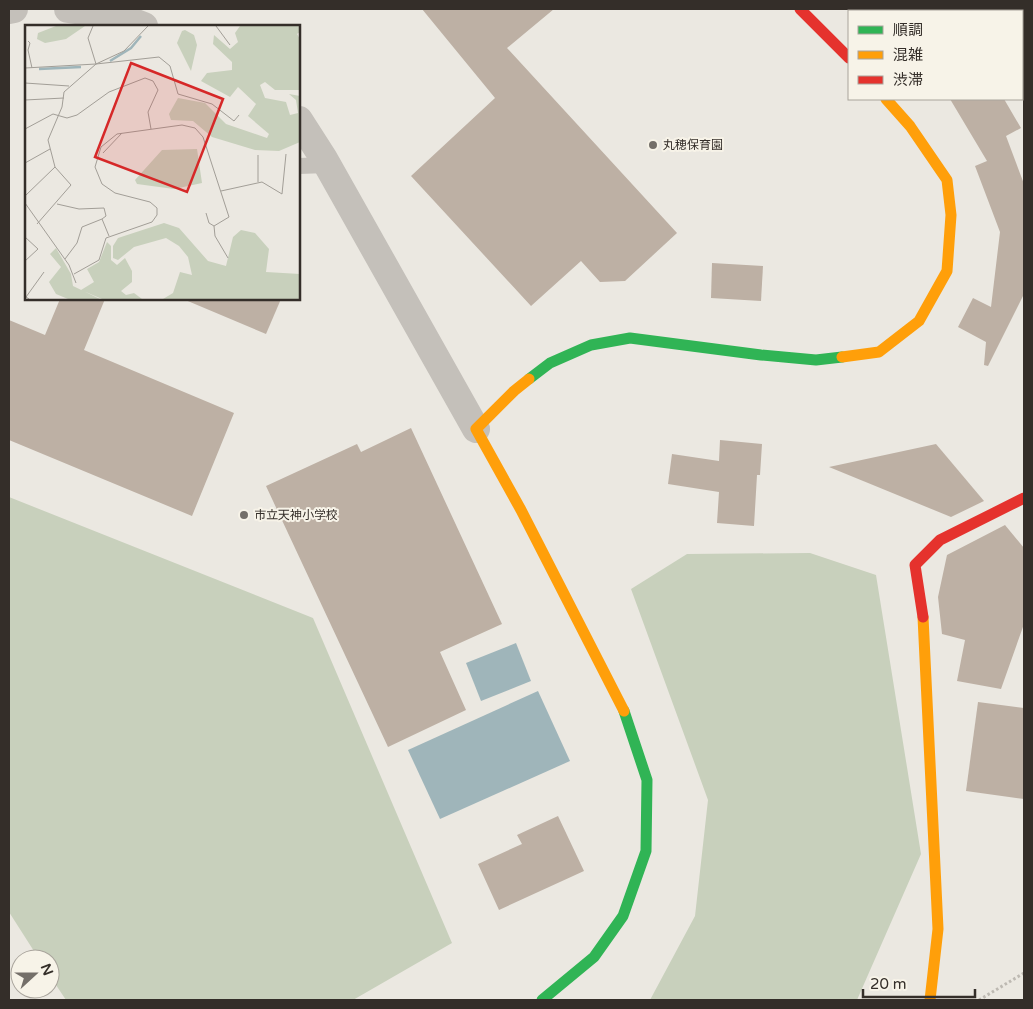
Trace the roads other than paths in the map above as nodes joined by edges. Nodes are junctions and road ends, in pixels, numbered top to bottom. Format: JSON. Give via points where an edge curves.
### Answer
{"nodes":[{"id":1,"x":14,"y":9,"type":"edge"},
{"id":2,"x":68,"y":9,"type":"edge"},
{"id":3,"x":800,"y":9,"type":"edge"},
{"id":4,"x":9,"y":10,"type":"edge"},
{"id":5,"x":141,"y":25,"type":"edge"},
{"id":6,"x":848,"y":57,"type":"edge"},
{"id":7,"x":887,"y":100,"type":"edge"},
{"id":8,"x":300,"y":122,"type":"edge"},
{"id":9,"x":327,"y":165,"type":"junction"},
{"id":10,"x":300,"y":166,"type":"edge"},
{"id":11,"x":476,"y":429,"type":"junction"},
{"id":12,"x":1024,"y":498,"type":"edge"},
{"id":13,"x":542,"y":1000,"type":"edge"},
{"id":14,"x":930,"y":1000,"type":"edge"}],
"edges":[{"from":1,"to":4,"type":"street"},
{"from":2,"to":5,"type":"street","via":[[118,16]]},
{"from":3,"to":6,"type":"street"},
{"from":7,"to":11,"type":"street","via":[[910,126],[947,180],[950,215],[947,271],[919,321],[879,352],[816,360],[630,338],[592,345],[550,363],[514,391]]},
{"from":8,"to":9,"type":"street"},
{"from":9,"to":10,"type":"lane"},
{"from":9,"to":11,"type":"street"},
{"from":11,"to":13,"type":"street","via":[[625,713],[647,780],[646,851],[623,916],[594,957]]},
{"from":12,"to":14,"type":"street","via":[[940,540],[915,565],[923,616],[938,929]]}]}
